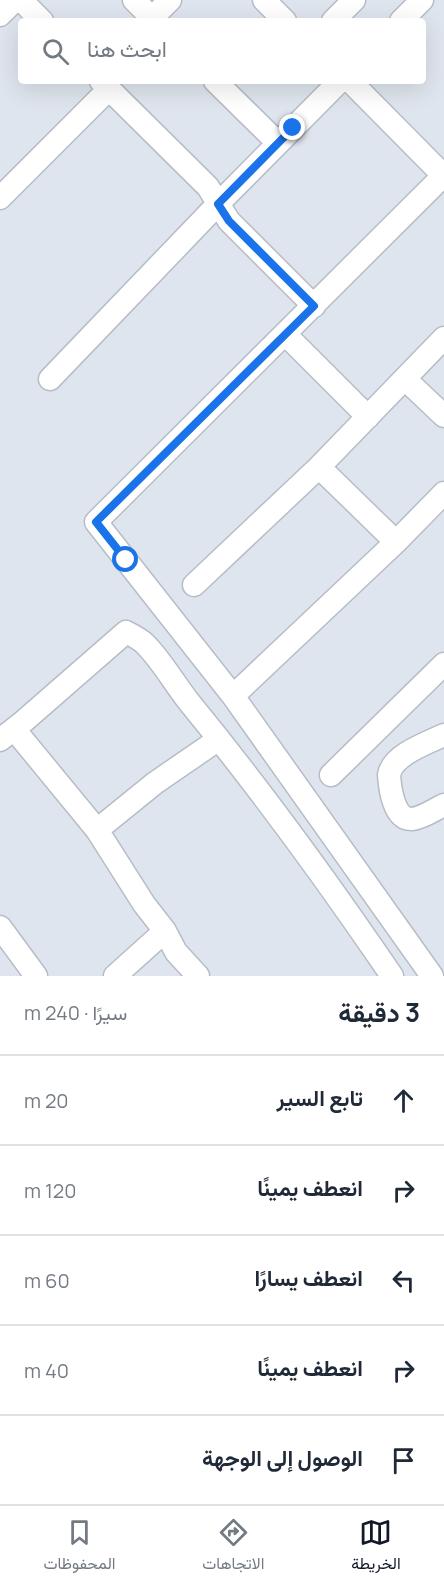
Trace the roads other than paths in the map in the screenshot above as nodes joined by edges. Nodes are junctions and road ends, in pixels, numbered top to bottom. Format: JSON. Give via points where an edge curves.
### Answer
{"nodes":[{"id":1,"x":15,"y":0,"type":"edge"},
{"id":2,"x":21,"y":0,"type":"edge"},
{"id":3,"x":134,"y":0,"type":"edge"},
{"id":4,"x":170,"y":0,"type":"edge"},
{"id":5,"x":264,"y":0,"type":"edge"},
{"id":6,"x":354,"y":0,"type":"edge"},
{"id":7,"x":422,"y":0,"type":"edge"},
{"id":8,"x":0,"y":15,"type":"edge"},
{"id":9,"x":39,"y":18,"type":"edge"},
{"id":10,"x":151,"y":18,"type":"edge"},
{"id":11,"x":155,"y":18,"type":"edge"},
{"id":12,"x":282,"y":18,"type":"edge"},
{"id":13,"x":336,"y":18,"type":"edge"},
{"id":14,"x":403,"y":18,"type":"edge"},
{"id":15,"x":218,"y":84,"type":"edge"},
{"id":16,"x":337,"y":84,"type":"edge"},
{"id":17,"x":353,"y":84,"type":"edge"},
{"id":18,"x":105,"y":85,"type":"edge"},
{"id":19,"x":278,"y":144,"type":"junction"},
{"id":20,"x":444,"y":176,"type":"edge"},
{"id":21,"x":0,"y":198,"type":"edge"},
{"id":22,"x":218,"y":204,"type":"junction"},
{"id":23,"x":314,"y":306,"type":"junction"},
{"id":24,"x":285,"y":334,"type":"junction"},
{"id":25,"x":444,"y":338,"type":"edge"},
{"id":26,"x":50,"y":378,"type":"dead end"},
{"id":27,"x":405,"y":379,"type":"junction"},
{"id":28,"x":444,"y":416,"type":"edge"},
{"id":29,"x":368,"y":417,"type":"junction"},
{"id":30,"x":319,"y":467,"type":"junction"},
{"id":31,"x":443,"y":495,"type":"edge"},
{"id":32,"x":396,"y":542,"type":"junction"},
{"id":33,"x":194,"y":585,"type":"dead end"},
{"id":34,"x":444,"y":664,"type":"edge"},
{"id":35,"x":233,"y":696,"type":"junction"},
{"id":36,"x":7,"y":734,"type":"edge"},
{"id":37,"x":444,"y":735,"type":"edge"},
{"id":38,"x":219,"y":739,"type":"junction"},
{"id":39,"x":332,"y":775,"type":"dead end"},
{"id":40,"x":444,"y":805,"type":"edge"},
{"id":41,"x":97,"y":830,"type":"junction"},
{"id":42,"x":0,"y":927,"type":"edge"},
{"id":43,"x":165,"y":931,"type":"junction"},
{"id":44,"x":36,"y":976,"type":"edge"},
{"id":45,"x":115,"y":976,"type":"edge"},
{"id":46,"x":198,"y":976,"type":"edge"},
{"id":47,"x":392,"y":976,"type":"edge"},
{"id":48,"x":432,"y":976,"type":"edge"}],
"edges":[{"from":1,"to":8,"type":"street"},
{"from":2,"to":9,"type":"street"},
{"from":3,"to":10,"type":"street"},
{"from":4,"to":11,"type":"street"},
{"from":5,"to":12,"type":"street"},
{"from":6,"to":13,"type":"street"},
{"from":7,"to":14,"type":"street"},
{"from":15,"to":19,"type":"street"},
{"from":16,"to":19,"type":"street"},
{"from":17,"to":20,"type":"street"},
{"from":18,"to":21,"type":"street"},
{"from":18,"to":22,"type":"street","via":[[208,188]]},
{"from":19,"to":22,"type":"street"},
{"from":20,"to":23,"type":"street"},
{"from":22,"to":23,"type":"street","via":[[229,221]]},
{"from":22,"to":26,"type":"street"},
{"from":23,"to":24,"type":"street"},
{"from":24,"to":29,"type":"street"},
{"from":24,"to":35,"type":"street","via":[[96,522]]},
{"from":25,"to":27,"type":"street"},
{"from":27,"to":28,"type":"street"},
{"from":27,"to":29,"type":"street"},
{"from":29,"to":30,"type":"street"},
{"from":30,"to":32,"type":"street"},
{"from":30,"to":33,"type":"street"},
{"from":31,"to":32,"type":"street"},
{"from":32,"to":35,"type":"street"},
{"from":34,"to":39,"type":"street"},
{"from":35,"to":48,"type":"street"},
{"from":36,"to":38,"type":"street","via":[[126,632],[145,643]]},
{"from":36,"to":41,"type":"street"},
{"from":37,"to":40,"type":"street","via":[[398,759],[389,775],[398,810],[405,817],[415,818]]},
{"from":38,"to":41,"type":"street"},
{"from":38,"to":47,"type":"street"},
{"from":41,"to":43,"type":"street"},
{"from":42,"to":44,"type":"street"},
{"from":43,"to":45,"type":"street"},
{"from":43,"to":46,"type":"street","via":[[176,952]]}]}
